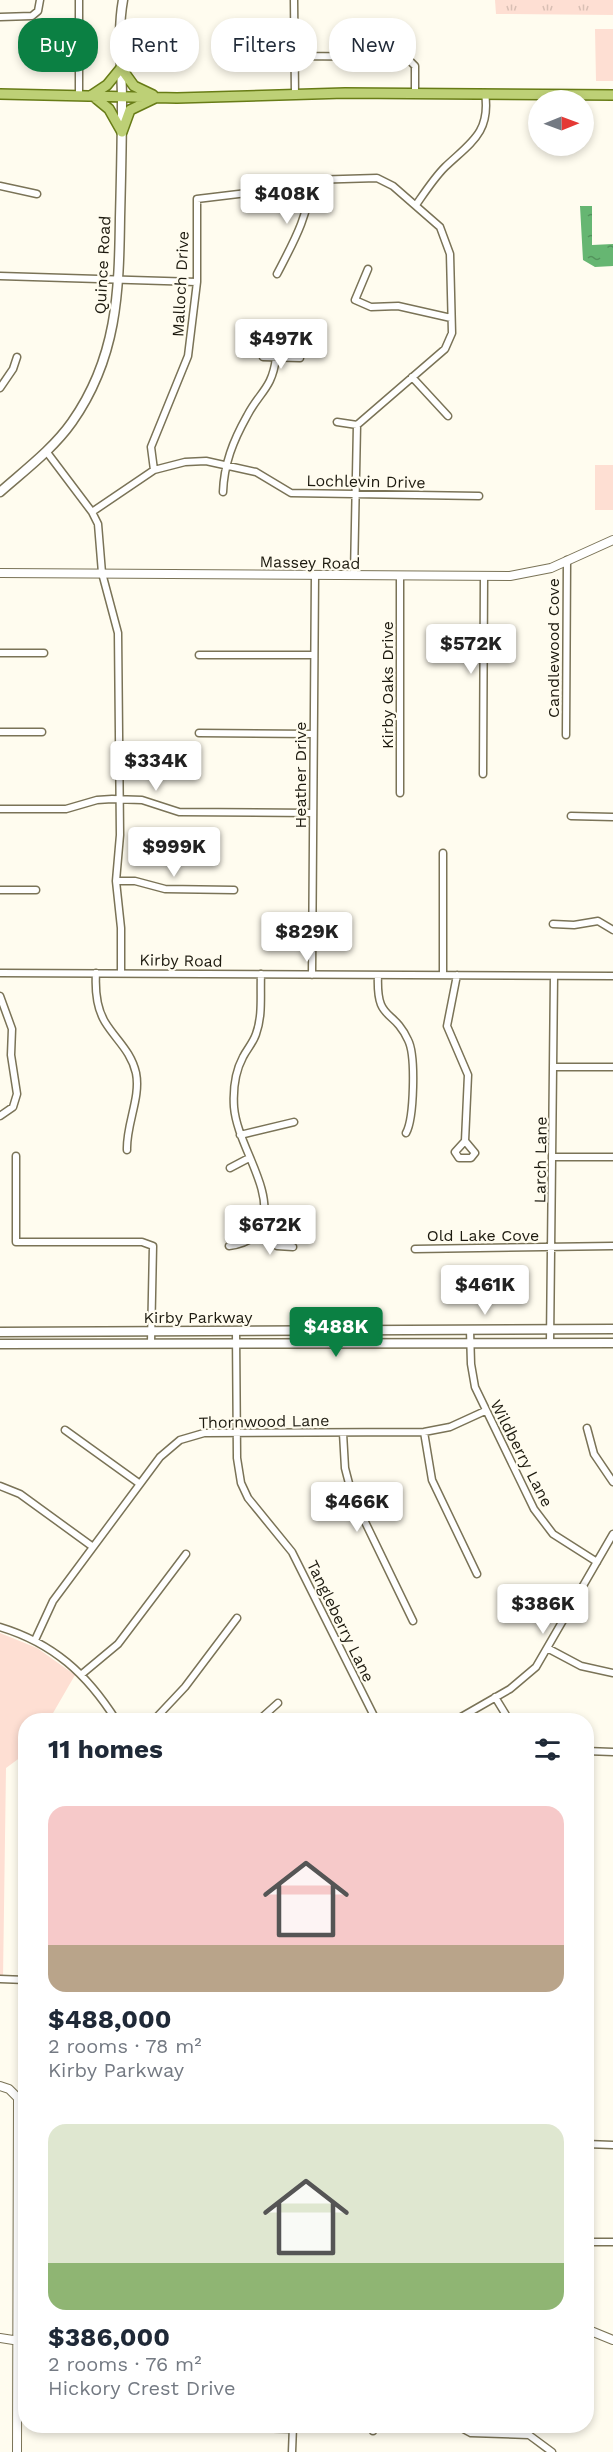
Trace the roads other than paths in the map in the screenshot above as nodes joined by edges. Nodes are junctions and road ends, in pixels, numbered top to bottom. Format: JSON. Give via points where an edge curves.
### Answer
{"nodes":[{"id":1,"x":39,"y":0,"type":"edge"},
{"id":2,"x":79,"y":0,"type":"edge"},
{"id":3,"x":123,"y":0,"type":"edge"},
{"id":4,"x":294,"y":0,"type":"edge"},
{"id":5,"x":0,"y":17,"type":"edge"},
{"id":6,"x":122,"y":18,"type":"edge"},
{"id":7,"x":294,"y":18,"type":"edge"},
{"id":8,"x":317,"y":56,"type":"edge"},
{"id":9,"x":118,"y":72,"type":"edge"},
{"id":10,"x":121,"y":72,"type":"edge"},
{"id":11,"x":124,"y":72,"type":"edge"},
{"id":12,"x":296,"y":72,"type":"edge"},
{"id":13,"x":485,"y":93,"type":"junction"},
{"id":14,"x":0,"y":94,"type":"edge"},
{"id":15,"x":415,"y":94,"type":"junction"},
{"id":16,"x":79,"y":95,"type":"junction"},
{"id":17,"x":92,"y":95,"type":"junction"},
{"id":18,"x":296,"y":95,"type":"junction"},
{"id":19,"x":613,"y":95,"type":"edge"},
{"id":20,"x":122,"y":96,"type":"junction"},
{"id":21,"x":158,"y":97,"type":"junction"},
{"id":22,"x":122,"y":132,"type":"junction"},
{"id":23,"x":310,"y":179,"type":"junction"},
{"id":24,"x":0,"y":186,"type":"edge"},
{"id":25,"x":37,"y":194,"type":"dead end"},
{"id":26,"x":416,"y":205,"type":"junction"},
{"id":27,"x":368,"y":269,"type":"dead end"},
{"id":28,"x":277,"y":274,"type":"dead end"},
{"id":29,"x":0,"y":276,"type":"edge"},
{"id":30,"x":119,"y":280,"type":"junction"},
{"id":31,"x":197,"y":282,"type":"junction"},
{"id":32,"x":451,"y":318,"type":"junction"},
{"id":33,"x":16,"y":357,"type":"dead end"},
{"id":34,"x":263,"y":357,"type":"dead end"},
{"id":35,"x":276,"y":358,"type":"junction"},
{"id":36,"x":300,"y":358,"type":"dead end"},
{"id":37,"x":412,"y":377,"type":"junction"},
{"id":38,"x":0,"y":388,"type":"edge"},
{"id":39,"x":448,"y":416,"type":"dead end"},
{"id":40,"x":337,"y":422,"type":"dead end"},
{"id":41,"x":357,"y":425,"type":"junction"},
{"id":42,"x":46,"y":451,"type":"junction"},
{"id":43,"x":224,"y":465,"type":"junction"},
{"id":44,"x":154,"y":470,"type":"junction"},
{"id":45,"x":0,"y":492,"type":"edge"},
{"id":46,"x":223,"y":492,"type":"dead end"},
{"id":47,"x":354,"y":496,"type":"junction"},
{"id":48,"x":479,"y":496,"type":"dead end"},
{"id":49,"x":92,"y":512,"type":"junction"},
{"id":50,"x":613,"y":540,"type":"edge"},
{"id":51,"x":567,"y":560,"type":"junction"},
{"id":52,"x":0,"y":573,"type":"edge"},
{"id":53,"x":102,"y":573,"type":"junction"},
{"id":54,"x":315,"y":575,"type":"junction"},
{"id":55,"x":354,"y":575,"type":"junction"},
{"id":56,"x":400,"y":576,"type":"junction"},
{"id":57,"x":484,"y":577,"type":"junction"},
{"id":58,"x":0,"y":653,"type":"edge"},
{"id":59,"x":44,"y":653,"type":"dead end"},
{"id":60,"x":199,"y":655,"type":"dead end"},
{"id":61,"x":314,"y":655,"type":"junction"},
{"id":62,"x":0,"y":732,"type":"edge"},
{"id":63,"x":42,"y":732,"type":"dead end"},
{"id":64,"x":199,"y":734,"type":"dead end"},
{"id":65,"x":314,"y":734,"type":"junction"},
{"id":66,"x":566,"y":735,"type":"dead end"},
{"id":67,"x":483,"y":774,"type":"dead end"},
{"id":68,"x":400,"y":793,"type":"dead end"},
{"id":69,"x":120,"y":799,"type":"junction"},
{"id":70,"x":0,"y":809,"type":"edge"},
{"id":71,"x":313,"y":813,"type":"junction"},
{"id":72,"x":571,"y":816,"type":"dead end"},
{"id":73,"x":613,"y":817,"type":"edge"},
{"id":74,"x":443,"y":853,"type":"dead end"},
{"id":75,"x":116,"y":881,"type":"junction"},
{"id":76,"x":0,"y":890,"type":"edge"},
{"id":77,"x":36,"y":890,"type":"dead end"},
{"id":78,"x":234,"y":890,"type":"dead end"},
{"id":79,"x":553,"y":924,"type":"dead end"},
{"id":80,"x":613,"y":930,"type":"edge"},
{"id":81,"x":0,"y":973,"type":"edge"},
{"id":82,"x":96,"y":973,"type":"junction"},
{"id":83,"x":121,"y":973,"type":"junction"},
{"id":84,"x":261,"y":975,"type":"junction"},
{"id":85,"x":312,"y":975,"type":"junction"},
{"id":86,"x":378,"y":975,"type":"junction"},
{"id":87,"x":443,"y":975,"type":"junction"},
{"id":88,"x":457,"y":975,"type":"junction"},
{"id":89,"x":554,"y":976,"type":"junction"},
{"id":90,"x":613,"y":976,"type":"edge"},
{"id":91,"x":0,"y":996,"type":"edge"},
{"id":92,"x":554,"y":1067,"type":"junction"},
{"id":93,"x":613,"y":1067,"type":"edge"},
{"id":94,"x":0,"y":1116,"type":"edge"},
{"id":95,"x":294,"y":1122,"type":"dead end"},
{"id":96,"x":406,"y":1133,"type":"dead end"},
{"id":97,"x":240,"y":1135,"type":"junction"},
{"id":98,"x":465,"y":1141,"type":"dead end"},
{"id":99,"x":127,"y":1150,"type":"dead end"},
{"id":100,"x":16,"y":1156,"type":"dead end"},
{"id":101,"x":554,"y":1157,"type":"junction"},
{"id":102,"x":613,"y":1157,"type":"edge"},
{"id":103,"x":249,"y":1158,"type":"junction"},
{"id":104,"x":230,"y":1168,"type":"dead end"},
{"id":105,"x":257,"y":1233,"type":"junction"},
{"id":106,"x":229,"y":1246,"type":"dead end"},
{"id":107,"x":294,"y":1246,"type":"dead end"},
{"id":108,"x":613,"y":1246,"type":"edge"},
{"id":109,"x":552,"y":1248,"type":"junction"},
{"id":110,"x":415,"y":1249,"type":"dead end"},
{"id":111,"x":550,"y":1329,"type":"junction"},
{"id":112,"x":613,"y":1329,"type":"edge"},
{"id":113,"x":470,"y":1330,"type":"junction"},
{"id":114,"x":0,"y":1332,"type":"edge"},
{"id":115,"x":152,"y":1332,"type":"junction"},
{"id":116,"x":236,"y":1332,"type":"junction"},
{"id":117,"x":613,"y":1342,"type":"edge"},
{"id":118,"x":151,"y":1343,"type":"junction"},
{"id":119,"x":470,"y":1343,"type":"junction"},
{"id":120,"x":550,"y":1343,"type":"junction"},
{"id":121,"x":0,"y":1344,"type":"edge"},
{"id":122,"x":236,"y":1344,"type":"junction"},
{"id":123,"x":485,"y":1411,"type":"junction"},
{"id":124,"x":587,"y":1428,"type":"dead end"},
{"id":125,"x":65,"y":1430,"type":"dead end"},
{"id":126,"x":424,"y":1432,"type":"junction"},
{"id":127,"x":236,"y":1433,"type":"junction"},
{"id":128,"x":343,"y":1433,"type":"junction"},
{"id":129,"x":613,"y":1482,"type":"edge"},
{"id":130,"x":140,"y":1484,"type":"junction"},
{"id":131,"x":0,"y":1486,"type":"edge"},
{"id":132,"x":613,"y":1534,"type":"edge"},
{"id":133,"x":93,"y":1547,"type":"junction"},
{"id":134,"x":186,"y":1554,"type":"dead end"},
{"id":135,"x":597,"y":1562,"type":"junction"},
{"id":136,"x":477,"y":1574,"type":"dead end"},
{"id":137,"x":237,"y":1618,"type":"dead end"},
{"id":138,"x":413,"y":1621,"type":"dead end"},
{"id":139,"x":0,"y":1627,"type":"edge"},
{"id":140,"x":35,"y":1640,"type":"junction"},
{"id":141,"x":549,"y":1649,"type":"junction"},
{"id":142,"x":613,"y":1673,"type":"edge"},
{"id":143,"x":82,"y":1674,"type":"junction"},
{"id":144,"x":495,"y":1697,"type":"junction"},
{"id":145,"x":278,"y":1703,"type":"dead end"},
{"id":146,"x":111,"y":1713,"type":"edge"},
{"id":147,"x":161,"y":1713,"type":"edge"},
{"id":148,"x":267,"y":1713,"type":"edge"},
{"id":149,"x":372,"y":1713,"type":"edge"},
{"id":150,"x":468,"y":1713,"type":"edge"},
{"id":151,"x":505,"y":1713,"type":"edge"},
{"id":152,"x":594,"y":1751,"type":"edge"},
{"id":153,"x":613,"y":1752,"type":"edge"},
{"id":154,"x":0,"y":1979,"type":"edge"},
{"id":155,"x":18,"y":1980,"type":"edge"},
{"id":156,"x":0,"y":2086,"type":"edge"},
{"id":157,"x":18,"y":2098,"type":"edge"},
{"id":158,"x":594,"y":2144,"type":"edge"},
{"id":159,"x":613,"y":2145,"type":"edge"},
{"id":160,"x":594,"y":2242,"type":"edge"},
{"id":161,"x":613,"y":2242,"type":"edge"},
{"id":162,"x":594,"y":2332,"type":"edge"},
{"id":163,"x":0,"y":2338,"type":"edge"},
{"id":164,"x":613,"y":2340,"type":"edge"},
{"id":165,"x":18,"y":2341,"type":"edge"},
{"id":166,"x":18,"y":2430,"type":"edge"},
{"id":167,"x":292,"y":2433,"type":"edge"},
{"id":168,"x":471,"y":2433,"type":"edge"},
{"id":169,"x":529,"y":2435,"type":"joint"},
{"id":170,"x":17,"y":2452,"type":"edge"},
{"id":171,"x":292,"y":2452,"type":"edge"},
{"id":172,"x":552,"y":2452,"type":"edge"}],
"edges":[{"from":1,"to":5,"type":"street","via":[[38,11],[32,16]]},
{"from":2,"to":16,"type":"street"},
{"from":3,"to":6,"type":"main road","name":"Quince Road"},
{"from":4,"to":7,"type":"street"},
{"from":8,"to":15,"type":"street","via":[[406,57],[415,66]]},
{"from":9,"to":17,"type":"main road"},
{"from":10,"to":20,"type":"main road","name":"Quince Road"},
{"from":11,"to":21,"type":"main road","via":[[134,86]]},
{"from":12,"to":18,"type":"street"},
{"from":13,"to":15,"type":"main road"},
{"from":13,"to":19,"type":"main road"},
{"from":13,"to":26,"type":"street","via":[[487,109],[474,143],[444,169]]},
{"from":14,"to":16,"type":"main road"},
{"from":15,"to":18,"type":"main road"},
{"from":16,"to":17,"type":"main road"},
{"from":17,"to":20,"type":"main road"},
{"from":17,"to":22,"type":"main road","via":[[109,109]]},
{"from":18,"to":21,"type":"main road"},
{"from":20,"to":21,"type":"main road"},
{"from":20,"to":22,"type":"main road","name":"Quince Road"},
{"from":21,"to":22,"type":"main road","via":[[130,110]]},
{"from":22,"to":30,"type":"main road","name":"Quince Road"},
{"from":23,"to":26,"type":"street","via":[[377,178]]},
{"from":23,"to":28,"type":"street","via":[[310,193],[296,238]]},
{"from":23,"to":31,"type":"street","name":"Malloch Drive","via":[[276,181],[247,193],[197,199]]},
{"from":24,"to":25,"type":"street"},
{"from":26,"to":32,"type":"street","via":[[440,227],[450,255]]},
{"from":27,"to":32,"type":"street","via":[[355,300],[371,307],[398,306]]},
{"from":29,"to":30,"type":"street"},
{"from":30,"to":31,"type":"street"},
{"from":30,"to":42,"type":"main road","name":"Quince Road","via":[[112,333],[96,381],[72,422]]},
{"from":31,"to":44,"type":"street","name":"Malloch Drive","via":[[188,356],[151,447]]},
{"from":32,"to":37,"type":"street","via":[[452,333],[445,350]]},
{"from":33,"to":38,"type":"street"},
{"from":34,"to":35,"type":"street"},
{"from":35,"to":36,"type":"street"},
{"from":35,"to":43,"type":"street","via":[[274,376],[248,414]]},
{"from":37,"to":39,"type":"street"},
{"from":37,"to":41,"type":"street"},
{"from":40,"to":41,"type":"street"},
{"from":41,"to":47,"type":"street"},
{"from":42,"to":45,"type":"main road","name":"Quince Road"},
{"from":42,"to":49,"type":"street"},
{"from":43,"to":44,"type":"street","name":"Lochlevin Drive","via":[[184,462]]},
{"from":43,"to":46,"type":"street"},
{"from":43,"to":47,"type":"street","name":"Lochlevin Drive","via":[[256,472],[291,493]]},
{"from":44,"to":49,"type":"street","name":"Lochlevin Drive"},
{"from":47,"to":48,"type":"street","name":"Lochlevin Drive"},
{"from":47,"to":55,"type":"street"},
{"from":49,"to":53,"type":"street","via":[[98,524]]},
{"from":50,"to":51,"type":"street","name":"Massey Road"},
{"from":51,"to":57,"type":"street","name":"Massey Road","via":[[530,574]]},
{"from":51,"to":66,"type":"street","name":"Candlewood Cove"},
{"from":52,"to":53,"type":"street","name":"Massey Road"},
{"from":53,"to":54,"type":"street","name":"Massey Road"},
{"from":53,"to":69,"type":"street","via":[[118,633]]},
{"from":54,"to":55,"type":"street","name":"Massey Road"},
{"from":54,"to":61,"type":"street","name":"Heather Drive"},
{"from":55,"to":56,"type":"street","name":"Massey Road"},
{"from":56,"to":57,"type":"street","name":"Massey Road"},
{"from":56,"to":68,"type":"street","name":"Kirby Oaks Drive"},
{"from":57,"to":67,"type":"street"},
{"from":58,"to":59,"type":"street"},
{"from":60,"to":61,"type":"street"},
{"from":61,"to":65,"type":"street","name":"Heather Drive"},
{"from":62,"to":63,"type":"street"},
{"from":64,"to":65,"type":"street"},
{"from":65,"to":71,"type":"street","name":"Heather Drive"},
{"from":69,"to":70,"type":"street","via":[[97,800],[66,809]]},
{"from":69,"to":71,"type":"street","via":[[142,800],[179,812]]},
{"from":69,"to":75,"type":"street"},
{"from":71,"to":85,"type":"street","name":"Heather Drive"},
{"from":72,"to":73,"type":"street"},
{"from":74,"to":87,"type":"street"},
{"from":75,"to":78,"type":"street","via":[[135,881],[165,890]]},
{"from":75,"to":83,"type":"street"},
{"from":76,"to":77,"type":"street"},
{"from":79,"to":80,"type":"street","via":[[598,921]]},
{"from":81,"to":82,"type":"street","name":"Kirby Road"},
{"from":82,"to":83,"type":"street","name":"Kirby Road"},
{"from":82,"to":99,"type":"street","via":[[96,999],[101,1015],[126,1049],[136,1072],[137,1090]]},
{"from":83,"to":84,"type":"street","name":"Kirby Road"},
{"from":84,"to":85,"type":"street","name":"Kirby Road"},
{"from":84,"to":97,"type":"street","via":[[258,1029],[240,1063],[235,1085],[234,1107]]},
{"from":85,"to":86,"type":"street","name":"Kirby Road"},
{"from":86,"to":87,"type":"street","name":"Kirby Road"},
{"from":86,"to":96,"type":"street","via":[[379,1004],[403,1031],[411,1048],[411,1120]]},
{"from":87,"to":88,"type":"street","name":"Kirby Road"},
{"from":88,"to":89,"type":"street","name":"Kirby Road"},
{"from":88,"to":98,"type":"street","via":[[447,1026],[468,1075]]},
{"from":89,"to":90,"type":"street","name":"Kirby Road"},
{"from":89,"to":92,"type":"street","name":"Larch Lane"},
{"from":91,"to":94,"type":"street","via":[[12,1029],[10,1055],[17,1094],[13,1107]]},
{"from":92,"to":93,"type":"street"},
{"from":92,"to":101,"type":"street","name":"Larch Lane"},
{"from":95,"to":97,"type":"street"},
{"from":97,"to":103,"type":"street"},
{"from":100,"to":115,"type":"street","via":[[16,1242],[151,1244],[155,1251]]},
{"from":101,"to":102,"type":"street"},
{"from":101,"to":109,"type":"street","name":"Larch Lane"},
{"from":103,"to":104,"type":"street"},
{"from":103,"to":105,"type":"street","via":[[263,1199],[264,1218]]},
{"from":105,"to":106,"type":"street","via":[[245,1243]]},
{"from":105,"to":107,"type":"street","via":[[273,1245]]},
{"from":108,"to":109,"type":"street","name":"Old Lake Cove"},
{"from":109,"to":110,"type":"street","name":"Old Lake Cove"},
{"from":109,"to":111,"type":"street","name":"Larch Lane"},
{"from":111,"to":112,"type":"main road","name":"Kirby Parkway"},
{"from":111,"to":113,"type":"main road","name":"Kirby Parkway"},
{"from":111,"to":120,"type":"street","name":"Larch Lane"},
{"from":113,"to":116,"type":"main road","name":"Kirby Parkway"},
{"from":113,"to":119,"type":"street","name":"Wildberry Lane"},
{"from":114,"to":115,"type":"main road","name":"Kirby Parkway"},
{"from":115,"to":116,"type":"main road","name":"Kirby Parkway"},
{"from":115,"to":118,"type":"street"},
{"from":116,"to":122,"type":"street","name":"Tangleberry Lane"},
{"from":117,"to":120,"type":"main road","name":"Kirby Parkway"},
{"from":118,"to":121,"type":"main road","name":"Kirby Parkway"},
{"from":118,"to":122,"type":"main road","name":"Kirby Parkway"},
{"from":119,"to":120,"type":"main road","name":"Kirby Parkway"},
{"from":119,"to":122,"type":"main road","name":"Kirby Parkway"},
{"from":119,"to":123,"type":"street","name":"Wildberry Lane","via":[[473,1379]]},
{"from":122,"to":127,"type":"street","name":"Tangleberry Lane"},
{"from":123,"to":126,"type":"street","name":"Thornwood Lane","via":[[450,1427]]},
{"from":123,"to":135,"type":"street","name":"Wildberry Lane","via":[[544,1525],[563,1542]]},
{"from":124,"to":129,"type":"street","via":[[594,1454]]},
{"from":125,"to":130,"type":"street"},
{"from":126,"to":128,"type":"street","name":"Thornwood Lane"},
{"from":126,"to":136,"type":"street","via":[[432,1480]]},
{"from":127,"to":128,"type":"street","name":"Thornwood Lane"},
{"from":127,"to":130,"type":"street","name":"Thornwood Lane","via":[[198,1434],[180,1440],[165,1451]]},
{"from":127,"to":149,"type":"street","name":"Tangleberry Lane","via":[[237,1467],[244,1491],[292,1552]]},
{"from":128,"to":138,"type":"street","via":[[345,1468],[352,1495]]},
{"from":130,"to":133,"type":"street","name":"Thornwood Lane"},
{"from":131,"to":133,"type":"street","via":[[20,1494]]},
{"from":132,"to":135,"type":"street"},
{"from":133,"to":140,"type":"street","name":"Thornwood Lane","via":[[53,1601]]},
{"from":134,"to":143,"type":"street","via":[[118,1644]]},
{"from":135,"to":141,"type":"street"},
{"from":137,"to":147,"type":"street"},
{"from":139,"to":140,"type":"street"},
{"from":140,"to":143,"type":"street"},
{"from":141,"to":142,"type":"street","via":[[581,1665]]},
{"from":141,"to":144,"type":"street","via":[[528,1675]]},
{"from":143,"to":146,"type":"street"},
{"from":144,"to":150,"type":"street"},
{"from":144,"to":151,"type":"street"},
{"from":145,"to":148,"type":"street"},
{"from":152,"to":153,"type":"street"},
{"from":154,"to":155,"type":"street"},
{"from":156,"to":157,"type":"street"},
{"from":158,"to":159,"type":"street"},
{"from":160,"to":161,"type":"street"},
{"from":162,"to":164,"type":"street"},
{"from":163,"to":165,"type":"street"},
{"from":166,"to":170,"type":"street"},
{"from":167,"to":171,"type":"street"},
{"from":168,"to":169,"type":"street"},
{"from":169,"to":172,"type":"street"}]}
